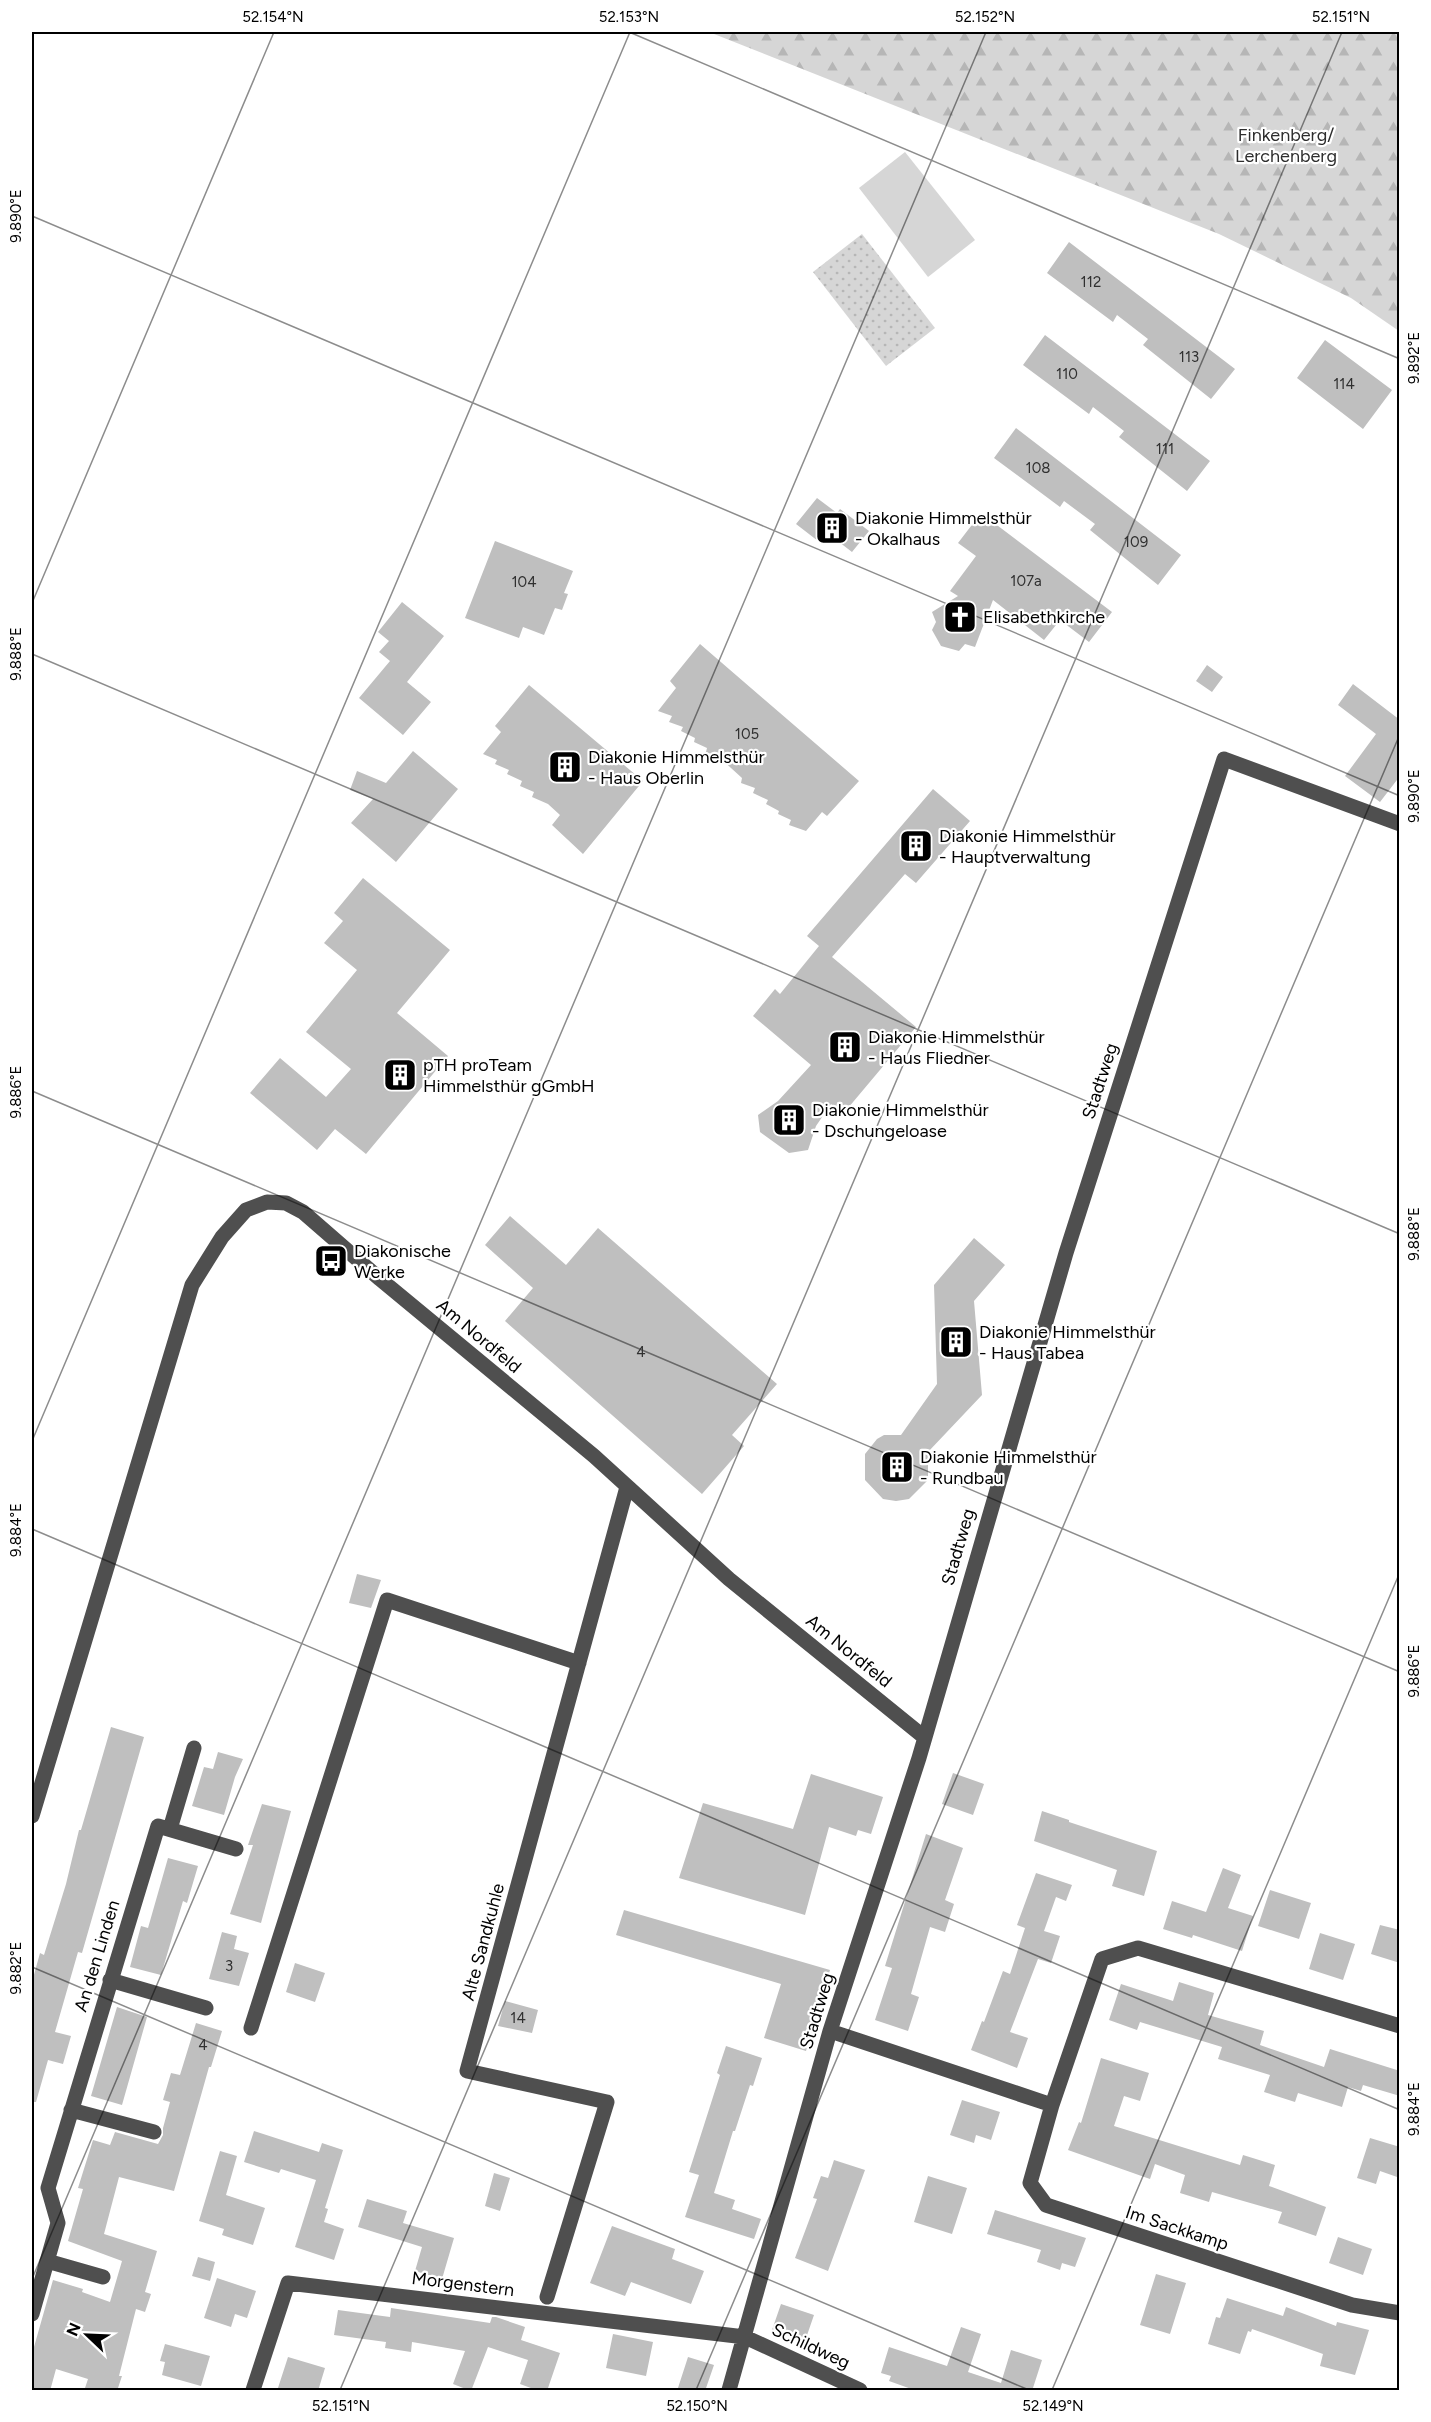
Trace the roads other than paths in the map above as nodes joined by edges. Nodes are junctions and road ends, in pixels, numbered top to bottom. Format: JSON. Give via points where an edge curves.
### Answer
{"nodes":[{"id":1,"x":1400,"y":824,"type":"edge"},
{"id":2,"x":627,"y":1487,"type":"junction"},
{"id":3,"x":579,"y":1664,"type":"junction"},
{"id":4,"x":924,"y":1737,"type":"junction"},
{"id":5,"x":194,"y":1748,"type":"dead end"},
{"id":6,"x":32,"y":1816,"type":"edge"},
{"id":7,"x":170,"y":1829,"type":"junction"},
{"id":8,"x":236,"y":1849,"type":"dead end"},
{"id":9,"x":110,"y":1980,"type":"junction"},
{"id":10,"x":206,"y":2008,"type":"dead end"},
{"id":11,"x":1400,"y":2026,"type":"edge"},
{"id":12,"x":251,"y":2028,"type":"dead end"},
{"id":13,"x":830,"y":2031,"type":"junction"},
{"id":14,"x":1052,"y":2105,"type":"junction"},
{"id":15,"x":71,"y":2110,"type":"junction"},
{"id":16,"x":154,"y":2132,"type":"dead end"},
{"id":17,"x":47,"y":2261,"type":"junction"},
{"id":18,"x":104,"y":2277,"type":"dead end"},
{"id":19,"x":547,"y":2297,"type":"dead end"},
{"id":20,"x":1400,"y":2313,"type":"edge"},
{"id":21,"x":32,"y":2314,"type":"edge"},
{"id":22,"x":745,"y":2337,"type":"junction"},
{"id":23,"x":253,"y":2391,"type":"edge"},
{"id":24,"x":729,"y":2391,"type":"edge"},
{"id":25,"x":860,"y":2391,"type":"edge"}],
"edges":[{"from":1,"to":4,"type":"street","name":"Stadtweg","via":[[1224,759],[1066,1253]]},
{"from":2,"to":3,"type":"street","name":"Alte Sandkuhle"},
{"from":2,"to":4,"type":"street","name":"Am Nordfeld","via":[[729,1579]]},
{"from":2,"to":6,"type":"street","name":"Am Nordfeld","via":[[303,1212],[286,1203],[267,1202],[246,1210],[222,1237],[192,1285]]},
{"from":3,"to":12,"type":"street","via":[[387,1600]]},
{"from":3,"to":19,"type":"street","name":"Alte Sandkuhle","via":[[467,2071],[607,2102]]},
{"from":4,"to":13,"type":"street","name":"Stadtweg"},
{"from":5,"to":7,"type":"street"},
{"from":7,"to":8,"type":"street"},
{"from":7,"to":9,"type":"street","name":"An den Linden","via":[[158,1826]]},
{"from":9,"to":10,"type":"street"},
{"from":9,"to":15,"type":"street","name":"An den Linden"},
{"from":11,"to":14,"type":"street","name":"Im Sackkamp","via":[[1138,1948],[1102,1959]]},
{"from":13,"to":14,"type":"street"},
{"from":13,"to":22,"type":"street","name":"Stadtweg"},
{"from":14,"to":20,"type":"street","name":"Im Sackkamp","via":[[1030,2183],[1046,2205],[1352,2305]]},
{"from":15,"to":16,"type":"street"},
{"from":15,"to":17,"type":"street","name":"An den Linden","via":[[48,2188],[58,2223]]},
{"from":17,"to":18,"type":"street"},
{"from":17,"to":21,"type":"street","name":"An den Linden"},
{"from":22,"to":23,"type":"street","name":"Morgenstern","via":[[288,2283]]},
{"from":22,"to":24,"type":"street","name":"Stadtweg"},
{"from":22,"to":25,"type":"street","name":"Schildweg"}]}
